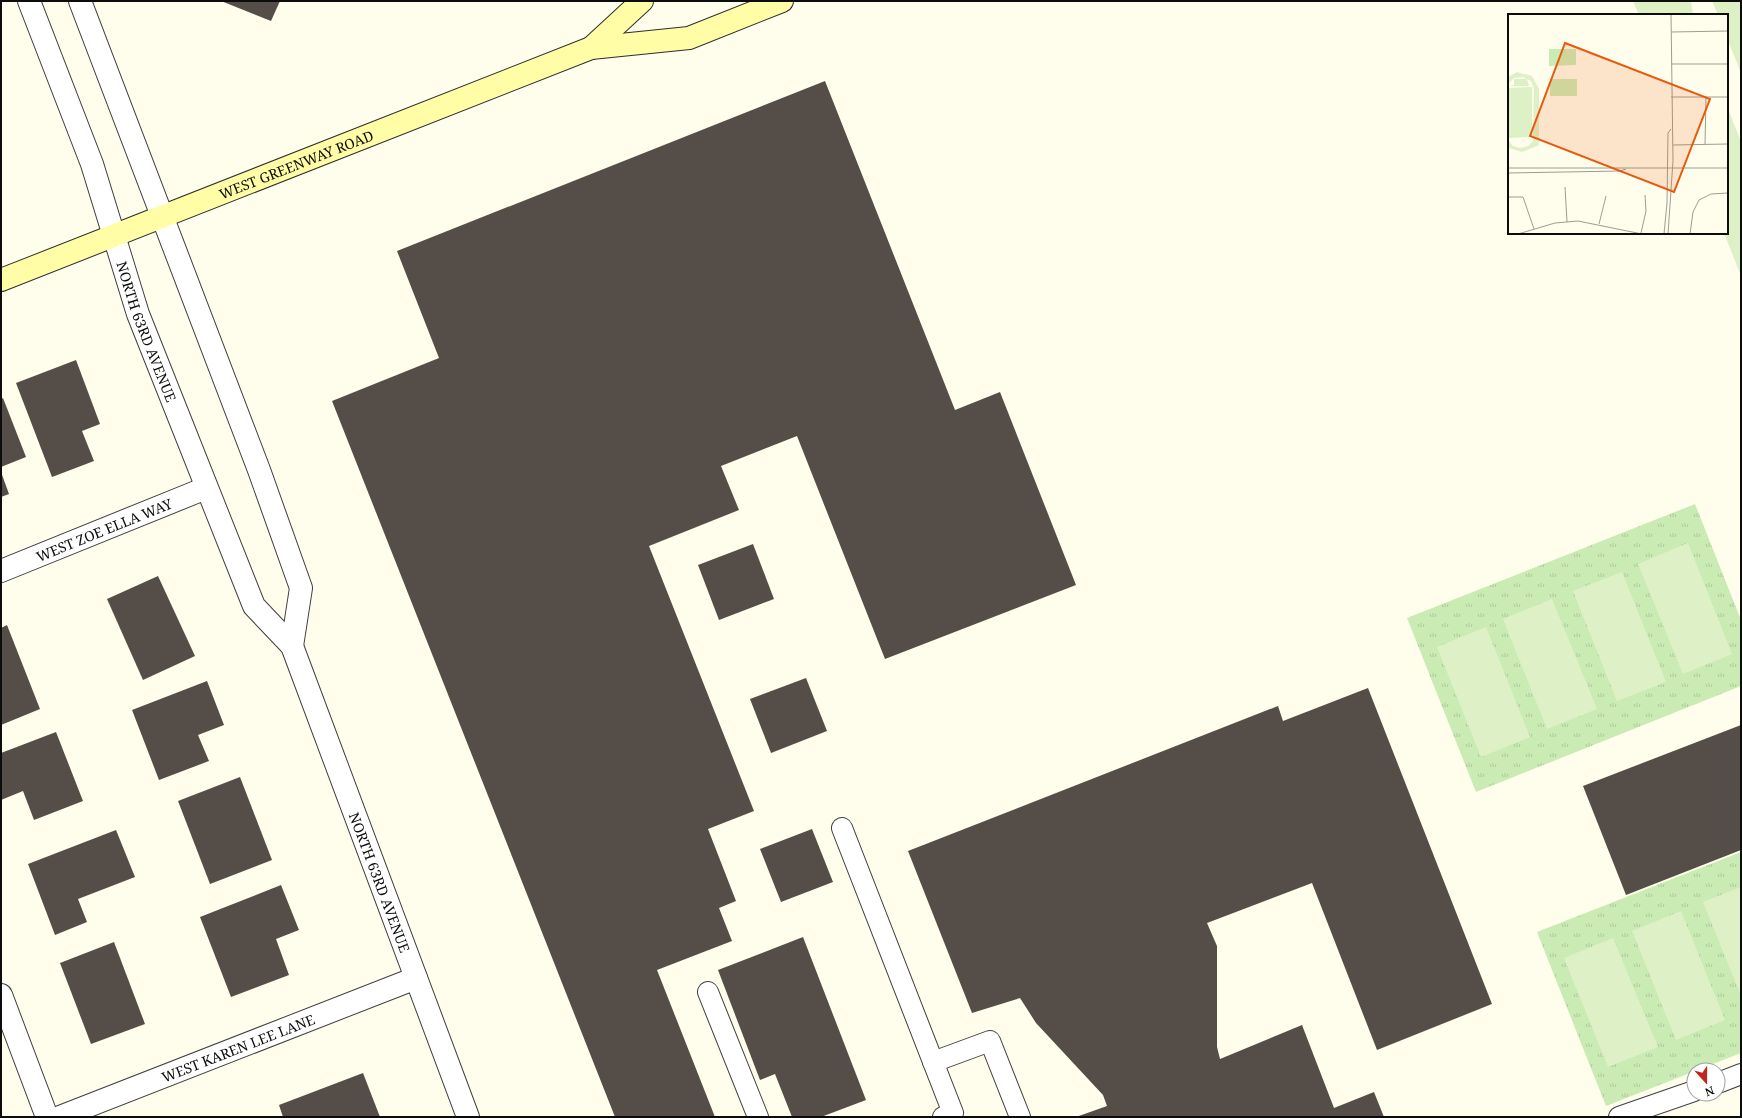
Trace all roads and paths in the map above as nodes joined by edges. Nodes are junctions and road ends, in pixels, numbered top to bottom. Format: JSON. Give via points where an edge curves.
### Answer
{"nodes":[{"id":1,"x":29,"y":1,"type":"edge"},
{"id":2,"x":80,"y":1,"type":"edge"},
{"id":3,"x":642,"y":1,"type":"edge"},
{"id":4,"x":782,"y":1,"type":"edge"},
{"id":5,"x":592,"y":48,"type":"junction"},
{"id":6,"x":162,"y":216,"type":"junction"},
{"id":7,"x":114,"y":235,"type":"junction"},
{"id":8,"x":1,"y":280,"type":"edge"},
{"id":9,"x":206,"y":488,"type":"junction"},
{"id":10,"x":1,"y":571,"type":"edge"},
{"id":11,"x":292,"y":646,"type":"junction"},
{"id":12,"x":842,"y":828,"type":"dead end"},
{"id":13,"x":416,"y":978,"type":"junction"},
{"id":14,"x":708,"y":992,"type":"dead end"},
{"id":15,"x":1,"y":995,"type":"edge"},
{"id":16,"x":933,"y":1062,"type":"junction"},
{"id":17,"x":1741,"y":1074,"type":"edge"},
{"id":18,"x":1726,"y":1080,"type":"edge"},
{"id":19,"x":1686,"y":1094,"type":"edge"},
{"id":20,"x":47,"y":1117,"type":"edge"},
{"id":21,"x":60,"y":1117,"type":"edge"},
{"id":22,"x":468,"y":1117,"type":"edge"},
{"id":23,"x":758,"y":1117,"type":"edge"},
{"id":24,"x":943,"y":1117,"type":"edge"},
{"id":25,"x":1020,"y":1117,"type":"edge"},
{"id":26,"x":1619,"y":1117,"type":"edge"}],
"edges":[{"from":1,"to":7,"type":"street","name":"NORTH 63RD AVENUE","via":[[92,164]]},
{"from":2,"to":6,"type":"street","name":"NORTH 63RD AVENUE"},
{"from":3,"to":5,"type":"main road","name":"WEST GREENWAY ROAD"},
{"from":4,"to":5,"type":"main road","name":"WEST GREENWAY ROAD","via":[[689,38]]},
{"from":5,"to":6,"type":"main road","name":"WEST GREENWAY ROAD"},
{"from":6,"to":7,"type":"main road","name":"WEST GREENWAY ROAD"},
{"from":6,"to":11,"type":"street","name":"NORTH 63RD AVENUE","via":[[301,588]]},
{"from":7,"to":8,"type":"main road","name":"WEST GREENWAY ROAD"},
{"from":7,"to":9,"type":"street","name":"NORTH 63RD AVENUE","via":[[138,314]]},
{"from":9,"to":10,"type":"street","name":"WEST ZOE ELLA WAY"},
{"from":9,"to":11,"type":"street","name":"NORTH 63RD AVENUE","via":[[254,606]]},
{"from":11,"to":13,"type":"street","name":"NORTH 63RD AVENUE"},
{"from":12,"to":16,"type":"lane"},
{"from":13,"to":21,"type":"street","name":"WEST KAREN LEE LANE"},
{"from":13,"to":22,"type":"street","name":"NORTH 63RD AVENUE"},
{"from":14,"to":23,"type":"lane"},
{"from":15,"to":20,"type":"street"},
{"from":16,"to":24,"type":"lane","via":[[953,1113]]},
{"from":16,"to":25,"type":"lane","via":[[990,1041]]},
{"from":17,"to":18,"type":"lane"},
{"from":19,"to":26,"type":"lane"}]}
